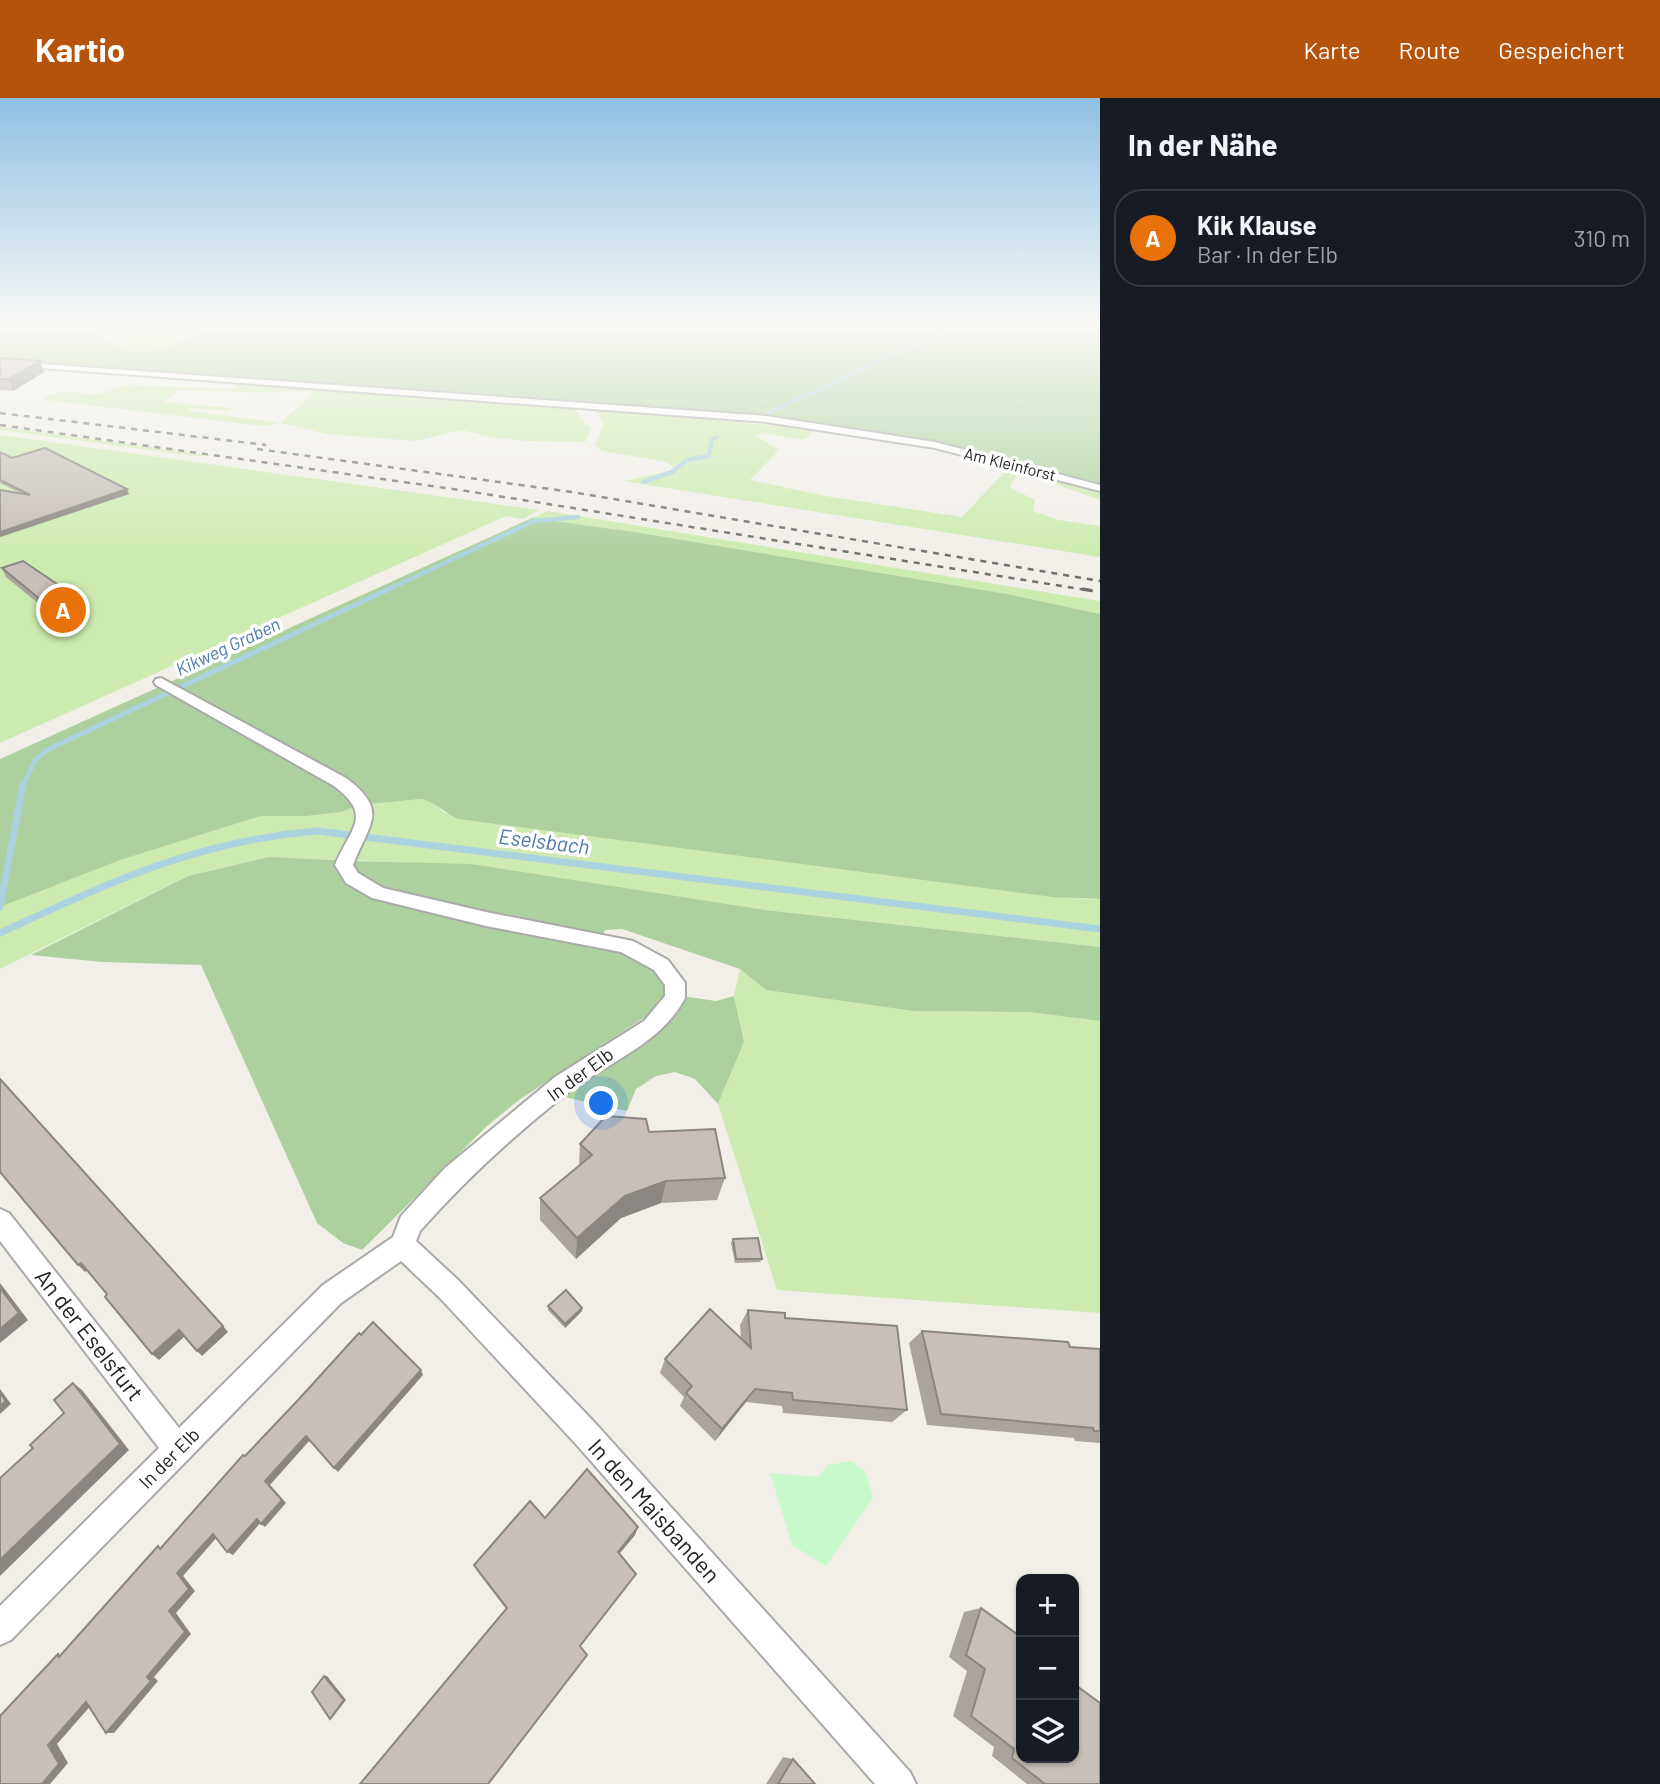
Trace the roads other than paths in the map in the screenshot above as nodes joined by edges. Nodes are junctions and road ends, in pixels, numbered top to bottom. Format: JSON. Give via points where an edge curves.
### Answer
{"nodes":[{"id":1,"x":515,"y":401,"type":"edge"},
{"id":2,"x":1100,"y":488,"type":"edge"},
{"id":3,"x":168,"y":686,"type":"dead end"},
{"id":4,"x":365,"y":819,"type":"joint"},
{"id":5,"x":349,"y":853,"type":"joint"},
{"id":6,"x":0,"y":1221,"type":"edge"},
{"id":7,"x":402,"y":1245,"type":"junction"},
{"id":8,"x":177,"y":1450,"type":"junction"},
{"id":9,"x":0,"y":1629,"type":"edge"},
{"id":10,"x":898,"y":1784,"type":"edge"}],
"edges":[{"from":1,"to":2,"type":"street","name":"Am Kleinforst","via":[[766,419],[935,445]]},
{"from":3,"to":4,"type":"street","name":"In der Elb","via":[[355,792],[366,805]]},
{"from":4,"to":5,"type":"street","name":"In der Elb"},
{"from":5,"to":7,"type":"street","name":"In der Elb","via":[[344,865],[348,873],[378,893],[626,946],[662,965],[677,993],[651,1027],[563,1084],[453,1177],[410,1224]]},
{"from":6,"to":8,"type":"street","name":"An der Eselsfurt"},
{"from":7,"to":8,"type":"street","name":"In der Elb","via":[[332,1294]]},
{"from":7,"to":10,"type":"street","name":"In den Maisbanden","via":[[585,1433]]},
{"from":8,"to":9,"type":"street","name":"In der Elb"}]}
